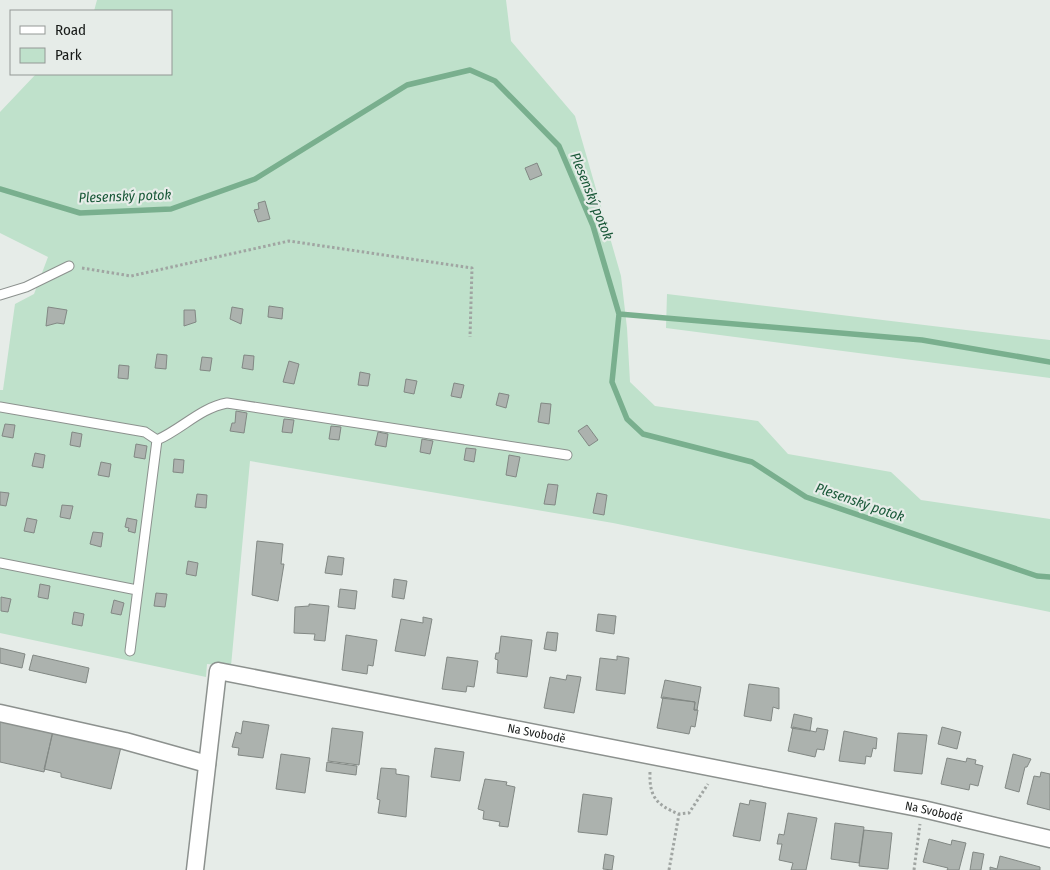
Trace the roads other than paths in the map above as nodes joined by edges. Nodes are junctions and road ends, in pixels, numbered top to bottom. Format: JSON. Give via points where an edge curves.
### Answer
{"nodes":[{"id":1,"x":69,"y":266,"type":"road end"},
{"id":2,"x":0,"y":295,"type":"edge"},
{"id":3,"x":0,"y":407,"type":"edge"},
{"id":4,"x":157,"y":440,"type":"junction"},
{"id":5,"x":567,"y":456,"type":"dead end"},
{"id":6,"x":0,"y":563,"type":"edge"},
{"id":7,"x":137,"y":590,"type":"junction"},
{"id":8,"x":130,"y":651,"type":"dead end"},
{"id":9,"x":0,"y":713,"type":"edge"},
{"id":10,"x":207,"y":764,"type":"junction"},
{"id":11,"x":1050,"y":839,"type":"edge"},
{"id":12,"x":195,"y":870,"type":"edge"}],
"edges":[{"from":1,"to":2,"type":"lane","via":[[26,288]]},
{"from":3,"to":4,"type":"lane","via":[[146,432]]},
{"from":4,"to":5,"type":"lane","via":[[177,431],[211,406],[227,403]]},
{"from":4,"to":7,"type":"lane"},
{"from":6,"to":7,"type":"lane"},
{"from":7,"to":8,"type":"lane"},
{"from":9,"to":10,"type":"street","via":[[125,741]]},
{"from":10,"to":11,"type":"street","name":"Na Svobodě","via":[[218,671],[922,809]]},
{"from":10,"to":12,"type":"street","name":"Na Svobodě"}]}
